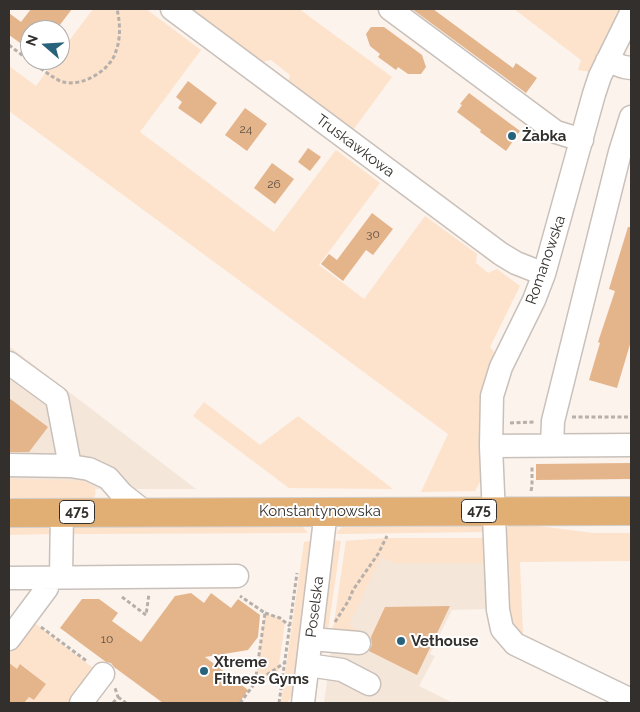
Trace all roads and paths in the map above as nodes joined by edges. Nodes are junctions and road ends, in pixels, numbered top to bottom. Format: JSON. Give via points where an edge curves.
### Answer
{"nodes":[{"id":1,"x":117,"y":9,"type":"edge"},
{"id":2,"x":172,"y":9,"type":"edge"},
{"id":3,"x":390,"y":9,"type":"edge"},
{"id":4,"x":631,"y":13,"type":"edge"},
{"id":5,"x":9,"y":45,"type":"edge"},
{"id":6,"x":607,"y":61,"type":"junction"},
{"id":7,"x":631,"y":68,"type":"edge"},
{"id":8,"x":631,"y":117,"type":"edge"},
{"id":9,"x":582,"y":140,"type":"junction"},
{"id":10,"x":544,"y":274,"type":"junction"},
{"id":11,"x":9,"y":363,"type":"edge"},
{"id":12,"x":542,"y":445,"type":"junction"},
{"id":13,"x":631,"y":445,"type":"edge"},
{"id":14,"x":491,"y":446,"type":"junction"},
{"id":15,"x":9,"y":465,"type":"edge"},
{"id":16,"x":70,"y":466,"type":"junction"},
{"id":17,"x":530,"y":498,"type":"dead end"},
{"id":18,"x":326,"y":511,"type":"junction"},
{"id":19,"x":494,"y":511,"type":"junction"},
{"id":20,"x":631,"y":511,"type":"edge"},
{"id":21,"x":62,"y":512,"type":"junction"},
{"id":22,"x":146,"y":512,"type":"junction"},
{"id":23,"x":9,"y":513,"type":"edge"},
{"id":24,"x":387,"y":536,"type":"dead end"},
{"id":25,"x":298,"y":567,"type":"dead end"},
{"id":26,"x":9,"y":578,"type":"edge"},
{"id":27,"x":54,"y":578,"type":"junction"},
{"id":28,"x":235,"y":584,"type":"joint"},
{"id":29,"x":150,"y":586,"type":"dead end"},
{"id":30,"x":116,"y":593,"type":"dead end"},
{"id":31,"x":265,"y":613,"type":"junction"},
{"id":32,"x":26,"y":615,"type":"junction"},
{"id":33,"x":334,"y":623,"type":"dead end"},
{"id":34,"x":290,"y":626,"type":"junction"},
{"id":35,"x":303,"y":635,"type":"junction"},
{"id":36,"x":9,"y":639,"type":"edge"},
{"id":37,"x":359,"y":643,"type":"dead end"},
{"id":38,"x":299,"y":662,"type":"junction"},
{"id":39,"x":285,"y":663,"type":"junction"},
{"id":40,"x":103,"y":674,"type":"junction"},
{"id":41,"x":255,"y":683,"type":"junction"},
{"id":42,"x":369,"y":684,"type":"dead end"},
{"id":43,"x":118,"y":697,"type":"junction"},
{"id":44,"x":631,"y":700,"type":"edge"},
{"id":45,"x":81,"y":703,"type":"edge"},
{"id":46,"x":113,"y":703,"type":"edge"},
{"id":47,"x":126,"y":703,"type":"edge"},
{"id":48,"x":240,"y":703,"type":"edge"},
{"id":49,"x":279,"y":703,"type":"edge"},
{"id":50,"x":303,"y":703,"type":"edge"}],
"edges":[{"from":1,"to":5,"type":"path","via":[[119,36],[116,52],[106,67],[79,82],[62,82]]},
{"from":2,"to":10,"type":"street","name":"Truskawkowa","via":[[501,254]]},
{"from":3,"to":9,"type":"street","via":[[556,132]]},
{"from":4,"to":6,"type":"street","name":"Romanowska"},
{"from":6,"to":7,"type":"street"},
{"from":6,"to":9,"type":"street","name":"Romanowska"},
{"from":8,"to":12,"type":"street","via":[[553,421]]},
{"from":9,"to":10,"type":"street","name":"Romanowska"},
{"from":10,"to":14,"type":"street","name":"Romanowska","via":[[496,383],[492,396]]},
{"from":11,"to":16,"type":"street","via":[[57,398]]},
{"from":12,"to":13,"type":"street"},
{"from":12,"to":14,"type":"street"},
{"from":12,"to":17,"type":"path"},
{"from":14,"to":19,"type":"street","name":"Romanowska"},
{"from":15,"to":16,"type":"street"},
{"from":16,"to":22,"type":"street","via":[[89,469],[108,478],[122,494]]},
{"from":18,"to":19,"type":"main road","name":"Konstantynowska","number":"475"},
{"from":18,"to":22,"type":"main road","name":"Konstantynowska","number":"475"},
{"from":18,"to":35,"type":"street","name":"Poselska"},
{"from":19,"to":20,"type":"main road","name":"Konstantynowska","number":"475"},
{"from":19,"to":44,"type":"street","name":"Romanowska","via":[[498,610],[502,629],[515,644]]},
{"from":21,"to":22,"type":"main road","name":"Konstantynowska","number":"475"},
{"from":21,"to":23,"type":"main road","name":"Konstantynowska","number":"475"},
{"from":21,"to":27,"type":"street"},
{"from":24,"to":33,"type":"path"},
{"from":25,"to":34,"type":"path"},
{"from":26,"to":27,"type":"street"},
{"from":27,"to":28,"type":"street"},
{"from":27,"to":32,"type":"street"},
{"from":28,"to":31,"type":"path"},
{"from":29,"to":30,"type":"path","via":[[146,615]]},
{"from":31,"to":34,"type":"path"},
{"from":31,"to":41,"type":"path"},
{"from":32,"to":36,"type":"street"},
{"from":32,"to":40,"type":"path"},
{"from":34,"to":35,"type":"path"},
{"from":34,"to":39,"type":"path"},
{"from":35,"to":37,"type":"street"},
{"from":35,"to":38,"type":"street","name":"Poselska"},
{"from":38,"to":39,"type":"path"},
{"from":38,"to":42,"type":"street","via":[[342,670]]},
{"from":38,"to":50,"type":"street","name":"Poselska"},
{"from":39,"to":41,"type":"path"},
{"from":39,"to":49,"type":"path"},
{"from":40,"to":43,"type":"path","via":[[112,680]]},
{"from":40,"to":45,"type":"street"},
{"from":41,"to":48,"type":"path"},
{"from":43,"to":46,"type":"path"},
{"from":43,"to":47,"type":"path"}]}
